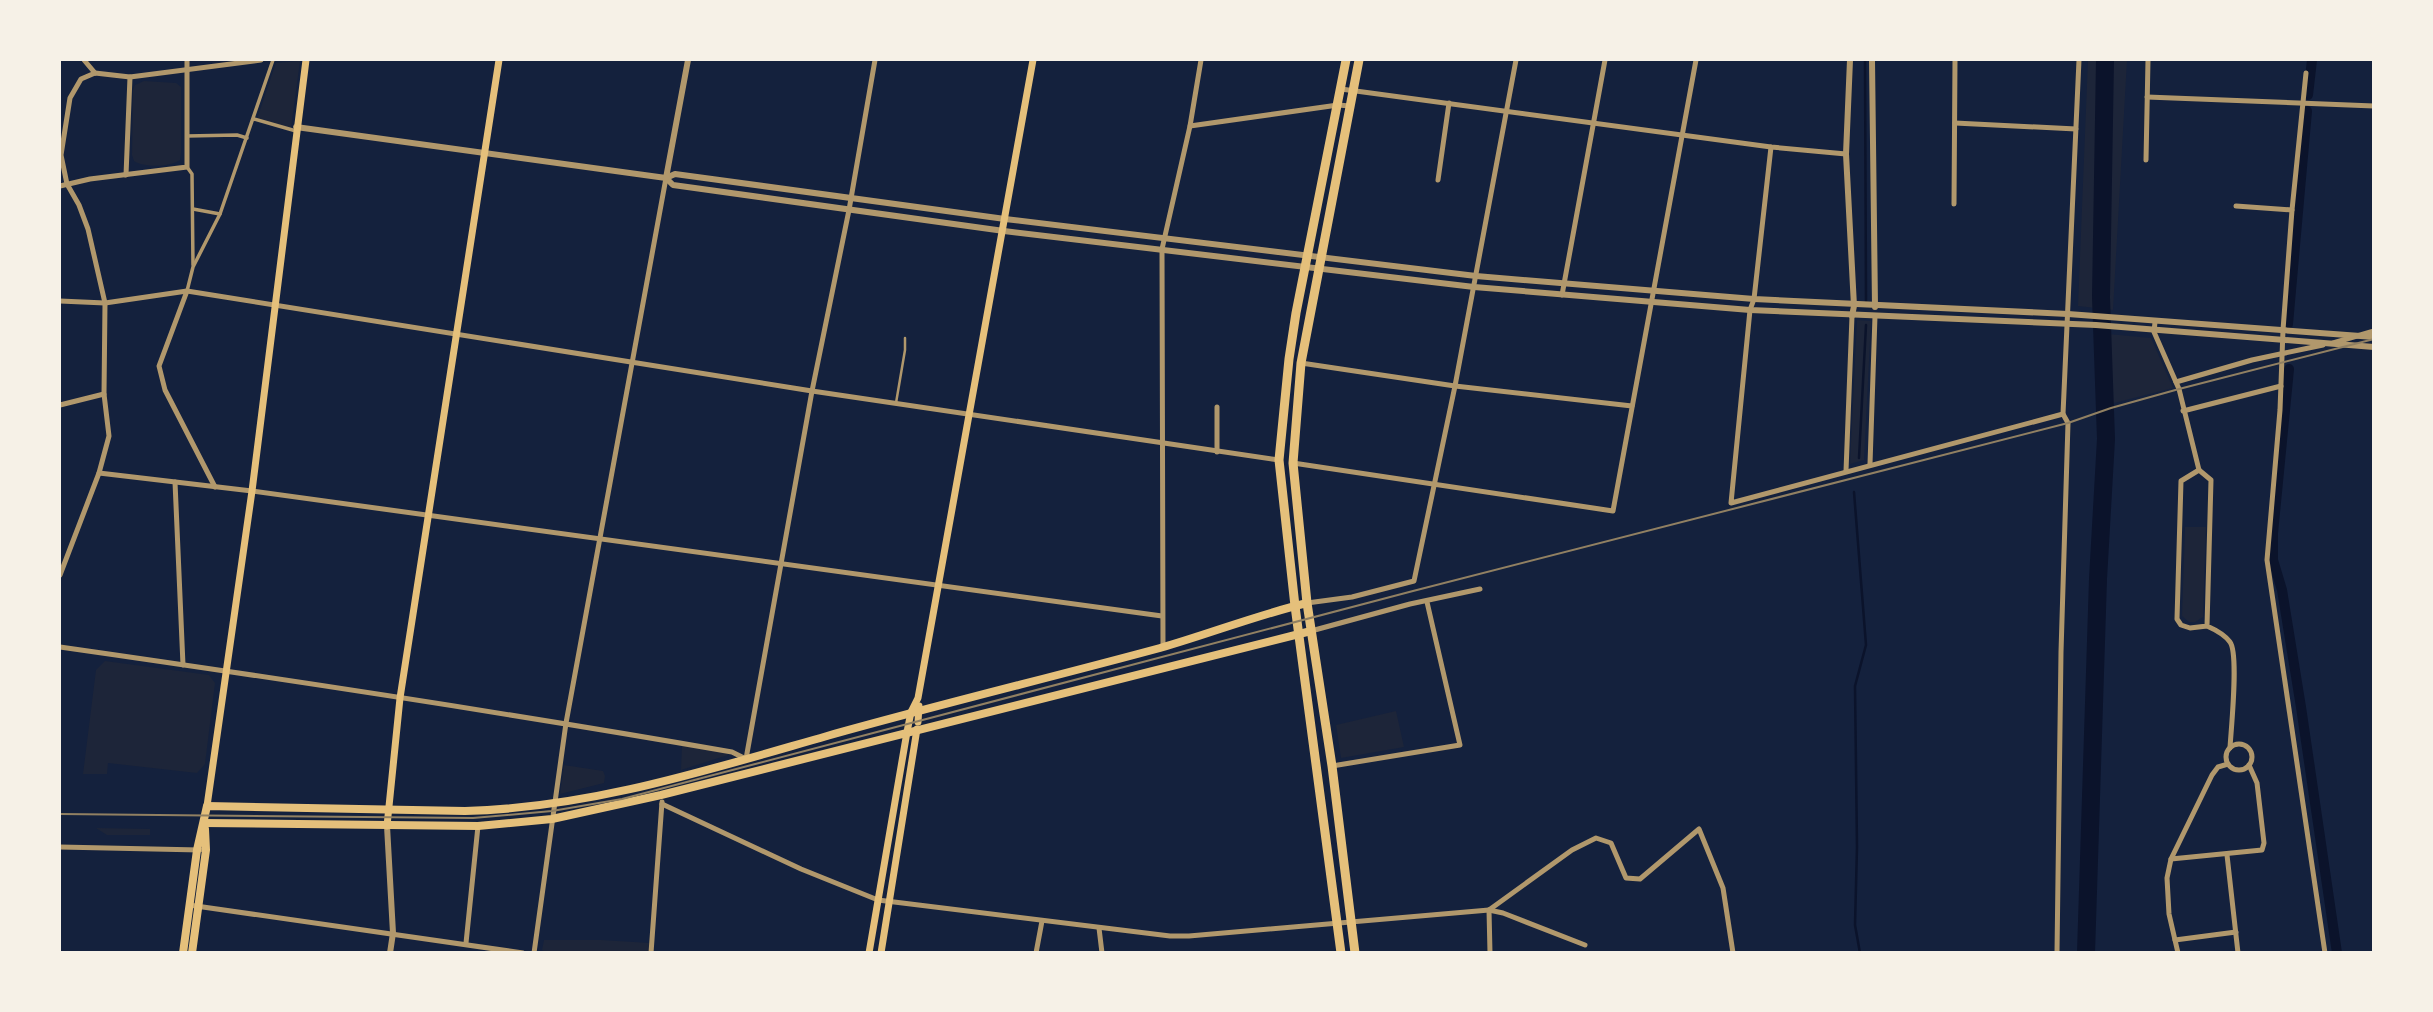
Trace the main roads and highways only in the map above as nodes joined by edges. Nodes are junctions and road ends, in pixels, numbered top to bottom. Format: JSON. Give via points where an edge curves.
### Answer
{"nodes":[{"id":1,"x":306,"y":60,"type":"edge"},
{"id":2,"x":499,"y":60,"type":"edge"},
{"id":3,"x":1034,"y":60,"type":"edge"},
{"id":4,"x":1346,"y":60,"type":"edge"},
{"id":5,"x":1359,"y":60,"type":"edge"},
{"id":6,"x":1307,"y":603,"type":"junction"},
{"id":7,"x":1295,"y":606,"type":"junction"},
{"id":8,"x":1311,"y":631,"type":"junction"},
{"id":9,"x":1299,"y":633,"type":"junction"},
{"id":10,"x":916,"y":711,"type":"junction"},
{"id":11,"x":917,"y":725,"type":"junction"},
{"id":12,"x":907,"y":732,"type":"junction"},
{"id":13,"x":207,"y":806,"type":"junction"},
{"id":14,"x":387,"y":810,"type":"junction"},
{"id":15,"x":204,"y":823,"type":"junction"},
{"id":16,"x":387,"y":826,"type":"junction"},
{"id":17,"x":201,"y":850,"type":"junction"},
{"id":18,"x":183,"y":953,"type":"edge"},
{"id":19,"x":192,"y":953,"type":"edge"},
{"id":20,"x":869,"y":953,"type":"edge"},
{"id":21,"x":881,"y":953,"type":"edge"},
{"id":22,"x":1341,"y":953,"type":"edge"},
{"id":23,"x":1355,"y":953,"type":"edge"}],
"edges":[{"from":1,"to":13,"type":"main road"},
{"from":2,"to":14,"type":"main road","via":[[400,698]]},
{"from":3,"to":10,"type":"main road"},
{"from":4,"to":7,"type":"highway","via":[[1289,359],[1279,460]]},
{"from":5,"to":6,"type":"highway","via":[[1301,363],[1293,463]]},
{"from":6,"to":7,"type":"main road"},
{"from":6,"to":8,"type":"highway"},
{"from":7,"to":9,"type":"highway"},
{"from":7,"to":10,"type":"main road","via":[[1163,647]]},
{"from":8,"to":9,"type":"main road"},
{"from":8,"to":23,"type":"highway"},
{"from":9,"to":11,"type":"main road"},
{"from":9,"to":22,"type":"highway"},
{"from":10,"to":11,"type":"main road"},
{"from":10,"to":12,"type":"main road"},
{"from":10,"to":14,"type":"main road","via":[[643,786],[553,805],[505,810]]},
{"from":11,"to":12,"type":"main road"},
{"from":11,"to":21,"type":"main road"},
{"from":12,"to":16,"type":"main road","via":[[662,800],[478,826]]},
{"from":12,"to":20,"type":"main road"},
{"from":13,"to":14,"type":"main road"},
{"from":13,"to":15,"type":"main road"},
{"from":14,"to":16,"type":"main road"},
{"from":15,"to":16,"type":"main road"},
{"from":15,"to":17,"type":"main road"},
{"from":17,"to":18,"type":"main road"},
{"from":17,"to":19,"type":"main road"}]}
